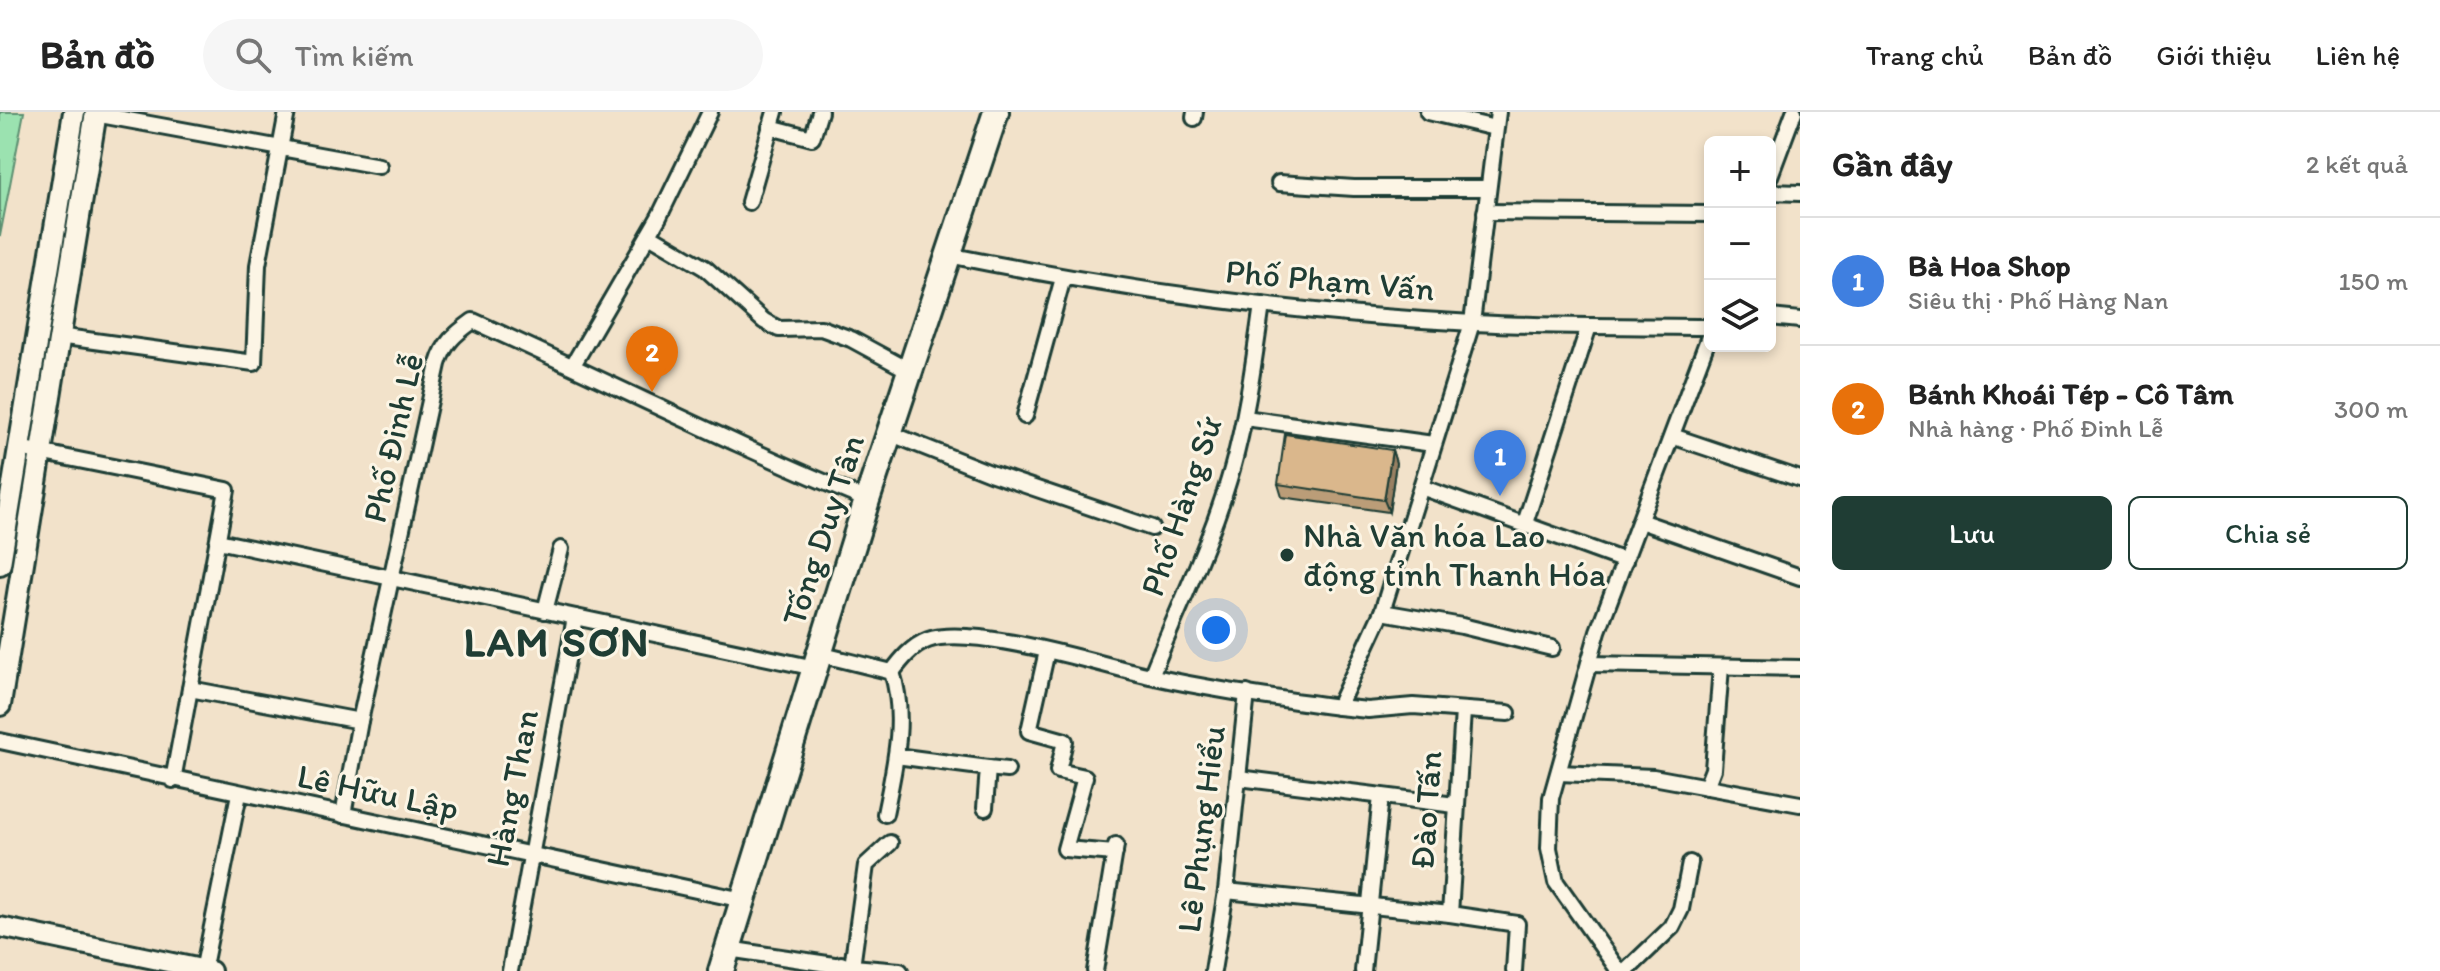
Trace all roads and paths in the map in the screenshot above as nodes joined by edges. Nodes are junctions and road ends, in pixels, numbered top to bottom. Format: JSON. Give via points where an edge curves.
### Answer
{"nodes":[{"id":1,"x":74,"y":112,"type":"edge"},
{"id":2,"x":287,"y":112,"type":"edge"},
{"id":3,"x":710,"y":112,"type":"edge"},
{"id":4,"x":775,"y":112,"type":"edge"},
{"id":5,"x":820,"y":112,"type":"edge"},
{"id":6,"x":996,"y":112,"type":"edge"},
{"id":7,"x":1428,"y":112,"type":"edge"},
{"id":8,"x":1498,"y":112,"type":"edge"},
{"id":9,"x":1794,"y":112,"type":"edge"},
{"id":10,"x":96,"y":113,"type":"edge"},
{"id":11,"x":770,"y":127,"type":"junction"},
{"id":12,"x":1495,"y":128,"type":"junction"},
{"id":13,"x":281,"y":146,"type":"junction"},
{"id":14,"x":1776,"y":160,"type":"edge"},
{"id":15,"x":379,"y":166,"type":"dead end"},
{"id":16,"x":1279,"y":183,"type":"dead end"},
{"id":17,"x":1487,"y":188,"type":"junction"},
{"id":18,"x":1776,"y":192,"type":"edge"},
{"id":19,"x":1800,"y":193,"type":"edge"},
{"id":20,"x":749,"y":202,"type":"dead end"},
{"id":21,"x":1485,"y":212,"type":"junction"},
{"id":22,"x":1704,"y":214,"type":"edge"},
{"id":23,"x":649,"y":235,"type":"junction"},
{"id":24,"x":948,"y":255,"type":"junction"},
{"id":25,"x":1063,"y":278,"type":"junction"},
{"id":26,"x":1262,"y":305,"type":"junction"},
{"id":27,"x":1776,"y":318,"type":"edge"},
{"id":28,"x":1800,"y":320,"type":"edge"},
{"id":29,"x":1472,"y":323,"type":"junction"},
{"id":30,"x":1589,"y":326,"type":"junction"},
{"id":31,"x":1704,"y":327,"type":"edge"},
{"id":32,"x":58,"y":336,"type":"junction"},
{"id":33,"x":1704,"y":350,"type":"edge"},
{"id":34,"x":573,"y":365,"type":"junction"},
{"id":35,"x":910,"y":371,"type":"junction"},
{"id":36,"x":1025,"y":416,"type":"dead end"},
{"id":37,"x":1245,"y":418,"type":"junction"},
{"id":38,"x":889,"y":433,"type":"junction"},
{"id":39,"x":1672,"y":436,"type":"junction"},
{"id":40,"x":1433,"y":444,"type":"junction"},
{"id":41,"x":29,"y":449,"type":"junction"},
{"id":42,"x":1800,"y":479,"type":"edge"},
{"id":43,"x":1421,"y":487,"type":"junction"},
{"id":44,"x":867,"y":500,"type":"junction"},
{"id":45,"x":1640,"y":521,"type":"junction"},
{"id":46,"x":1525,"y":523,"type":"junction"},
{"id":47,"x":1152,"y":528,"type":"dead end"},
{"id":48,"x":218,"y":541,"type":"junction"},
{"id":49,"x":561,"y":549,"type":"dead end"},
{"id":50,"x":1625,"y":561,"type":"junction"},
{"id":51,"x":0,"y":564,"type":"edge"},
{"id":52,"x":1800,"y":577,"type":"edge"},
{"id":53,"x":392,"y":578,"type":"junction"},
{"id":54,"x":545,"y":611,"type":"junction"},
{"id":55,"x":1382,"y":612,"type":"junction"},
{"id":56,"x":575,"y":617,"type":"junction"},
{"id":57,"x":1552,"y":648,"type":"dead end"},
{"id":58,"x":1047,"y":651,"type":"junction"},
{"id":59,"x":817,"y":661,"type":"junction"},
{"id":60,"x":1589,"y":664,"type":"junction"},
{"id":61,"x":1721,"y":667,"type":"junction"},
{"id":62,"x":1800,"y":668,"type":"edge"},
{"id":63,"x":892,"y":672,"type":"junction"},
{"id":64,"x":1151,"y":676,"type":"junction"},
{"id":65,"x":190,"y":689,"type":"junction"},
{"id":66,"x":1247,"y":693,"type":"junction"},
{"id":67,"x":0,"y":705,"type":"edge"},
{"id":68,"x":1338,"y":707,"type":"junction"},
{"id":69,"x":1463,"y":711,"type":"junction"},
{"id":70,"x":1508,"y":713,"type":"dead end"},
{"id":71,"x":360,"y":721,"type":"junction"},
{"id":72,"x":0,"y":741,"type":"edge"},
{"id":73,"x":896,"y":756,"type":"junction"},
{"id":74,"x":988,"y":768,"type":"junction"},
{"id":75,"x":1007,"y":770,"type":"dead end"},
{"id":76,"x":1559,"y":773,"type":"junction"},
{"id":77,"x":1239,"y":778,"type":"junction"},
{"id":78,"x":173,"y":780,"type":"junction"},
{"id":79,"x":1706,"y":787,"type":"junction"},
{"id":80,"x":239,"y":794,"type":"junction"},
{"id":81,"x":1381,"y":796,"type":"junction"},
{"id":82,"x":1800,"y":804,"type":"edge"},
{"id":83,"x":1455,"y":805,"type":"junction"},
{"id":84,"x":985,"y":808,"type":"dead end"},
{"id":85,"x":885,"y":814,"type":"dead end"},
{"id":86,"x":343,"y":815,"type":"junction"},
{"id":87,"x":890,"y":843,"type":"dead end"},
{"id":88,"x":530,"y":855,"type":"junction"},
{"id":89,"x":1690,"y":863,"type":"dead end"},
{"id":90,"x":1226,"y":891,"type":"junction"},
{"id":91,"x":743,"y":900,"type":"junction"},
{"id":92,"x":1369,"y":905,"type":"junction"},
{"id":93,"x":1450,"y":914,"type":"junction"},
{"id":94,"x":0,"y":927,"type":"edge"},
{"id":95,"x":725,"y":960,"type":"edge"},
{"id":96,"x":844,"y":968,"type":"edge"},
{"id":97,"x":206,"y":971,"type":"edge"},
{"id":98,"x":510,"y":971,"type":"edge"},
{"id":99,"x":900,"y":971,"type":"edge"},
{"id":100,"x":1095,"y":971,"type":"edge"},
{"id":101,"x":1213,"y":971,"type":"edge"},
{"id":102,"x":1363,"y":971,"type":"edge"},
{"id":103,"x":1514,"y":971,"type":"edge"},
{"id":104,"x":1619,"y":971,"type":"edge"},
{"id":105,"x":1626,"y":971,"type":"edge"}],
"edges":[{"from":1,"to":41,"type":"main road"},
{"from":2,"to":13,"type":"street"},
{"from":3,"to":23,"type":"street"},
{"from":4,"to":11,"type":"street"},
{"from":5,"to":11,"type":"street","via":[[812,138]]},
{"from":6,"to":24,"type":"highway","name":"Tống Duy Tân"},
{"from":7,"to":12,"type":"street"},
{"from":8,"to":12,"type":"street"},
{"from":9,"to":14,"type":"street"},
{"from":10,"to":13,"type":"street"},
{"from":10,"to":32,"type":"main road"},
{"from":11,"to":20,"type":"street"},
{"from":12,"to":17,"type":"street"},
{"from":13,"to":15,"type":"street"},
{"from":13,"to":32,"type":"street","via":[[258,265],[254,363]]},
{"from":16,"to":17,"type":"street"},
{"from":17,"to":21,"type":"street"},
{"from":18,"to":19,"type":"street"},
{"from":21,"to":22,"type":"street"},
{"from":21,"to":29,"type":"street"},
{"from":23,"to":34,"type":"street"},
{"from":23,"to":35,"type":"street","via":[[705,268],[779,329],[821,328]]},
{"from":24,"to":25,"type":"street","name":"Phố Phạm Vấn"},
{"from":24,"to":35,"type":"highway","name":"Tống Duy Tân"},
{"from":25,"to":26,"type":"street","name":"Phố Phạm Vấn"},
{"from":25,"to":36,"type":"street"},
{"from":26,"to":29,"type":"street","name":"Phố Phạm Vấn"},
{"from":26,"to":37,"type":"street","name":"Phố Hàng Sứ"},
{"from":27,"to":28,"type":"street"},
{"from":29,"to":30,"type":"street","name":"Phố Phạm Vấn"},
{"from":29,"to":40,"type":"street"},
{"from":30,"to":31,"type":"street","name":"Phố Phạm Vấn"},
{"from":30,"to":46,"type":"street"},
{"from":32,"to":41,"type":"main road"},
{"from":33,"to":39,"type":"street"},
{"from":34,"to":44,"type":"street","name":"Phố Đinh Lễ"},
{"from":34,"to":53,"type":"street","name":"Phố Đinh Lễ","via":[[473,321],[452,336],[438,364]]},
{"from":35,"to":38,"type":"highway","name":"Tống Duy Tân"},
{"from":37,"to":40,"type":"street"},
{"from":37,"to":64,"type":"street","name":"Phố Hàng Sứ","via":[[1232,471]]},
{"from":38,"to":44,"type":"highway","name":"Tống Duy Tân"},
{"from":38,"to":47,"type":"street"},
{"from":39,"to":42,"type":"street"},
{"from":39,"to":45,"type":"street"},
{"from":40,"to":43,"type":"street"},
{"from":41,"to":48,"type":"street","via":[[227,490]]},
{"from":41,"to":51,"type":"main road"},
{"from":41,"to":67,"type":"main road"},
{"from":43,"to":46,"type":"street"},
{"from":43,"to":55,"type":"street"},
{"from":44,"to":59,"type":"highway","name":"Tống Duy Tân"},
{"from":45,"to":50,"type":"street"},
{"from":45,"to":52,"type":"street"},
{"from":46,"to":50,"type":"street"},
{"from":48,"to":53,"type":"street"},
{"from":48,"to":65,"type":"street"},
{"from":49,"to":54,"type":"street"},
{"from":50,"to":60,"type":"street"},
{"from":53,"to":54,"type":"street"},
{"from":53,"to":71,"type":"street","name":"Phố Đinh Lễ"},
{"from":54,"to":56,"type":"street"},
{"from":55,"to":57,"type":"street"},
{"from":55,"to":68,"type":"street"},
{"from":56,"to":59,"type":"street"},
{"from":56,"to":88,"type":"street","name":"Hàng Than"},
{"from":58,"to":63,"type":"street","via":[[955,636],[927,640],[902,657]]},
{"from":58,"to":64,"type":"street"},
{"from":58,"to":100,"type":"street","via":[[1029,731],[1065,741],[1058,771],[1085,777],[1065,849],[1116,848]]},
{"from":59,"to":63,"type":"street"},
{"from":59,"to":91,"type":"highway","name":"Tống Duy Tân"},
{"from":60,"to":61,"type":"street"},
{"from":60,"to":76,"type":"street"},
{"from":61,"to":62,"type":"street"},
{"from":61,"to":79,"type":"street","via":[[1713,769]]},
{"from":63,"to":73,"type":"street","via":[[898,693]]},
{"from":64,"to":66,"type":"street"},
{"from":65,"to":71,"type":"street"},
{"from":65,"to":78,"type":"street"},
{"from":66,"to":68,"type":"street"},
{"from":66,"to":77,"type":"street","name":"Lê Phụng Hiểu"},
{"from":68,"to":69,"type":"street"},
{"from":69,"to":70,"type":"street"},
{"from":69,"to":83,"type":"street","name":"Đào Tấn"},
{"from":71,"to":86,"type":"street","name":"Phố Đinh Lễ"},
{"from":72,"to":78,"type":"street","name":"Lê Hữu Lập"},
{"from":73,"to":74,"type":"street"},
{"from":73,"to":85,"type":"street"},
{"from":74,"to":75,"type":"street"},
{"from":74,"to":84,"type":"street"},
{"from":76,"to":79,"type":"street","via":[[1653,777]]},
{"from":76,"to":104,"type":"street","via":[[1551,798],[1549,848],[1556,882]]},
{"from":77,"to":81,"type":"street"},
{"from":77,"to":90,"type":"street","name":"Lê Phụng Hiểu"},
{"from":78,"to":80,"type":"street","name":"Lê Hữu Lập"},
{"from":79,"to":82,"type":"street"},
{"from":80,"to":86,"type":"street","name":"Lê Hữu Lập"},
{"from":80,"to":97,"type":"street"},
{"from":81,"to":83,"type":"street"},
{"from":81,"to":92,"type":"street"},
{"from":83,"to":93,"type":"street","name":"Đào Tấn"},
{"from":86,"to":88,"type":"street","name":"Lê Hữu Lập"},
{"from":87,"to":96,"type":"street","via":[[866,865]]},
{"from":88,"to":91,"type":"street","name":"Lê Hữu Lập"},
{"from":88,"to":98,"type":"street","name":"Hàng Than"},
{"from":89,"to":105,"type":"street","via":[[1672,927]]},
{"from":90,"to":92,"type":"street"},
{"from":90,"to":101,"type":"street","name":"Lê Phụng Hiểu"},
{"from":91,"to":95,"type":"highway","name":"Tống Duy Tân"},
{"from":92,"to":93,"type":"street"},
{"from":92,"to":102,"type":"street"},
{"from":93,"to":103,"type":"street","via":[[1517,924]]},
{"from":94,"to":97,"type":"street"},
{"from":95,"to":96,"type":"street"},
{"from":96,"to":99,"type":"street"}]}
